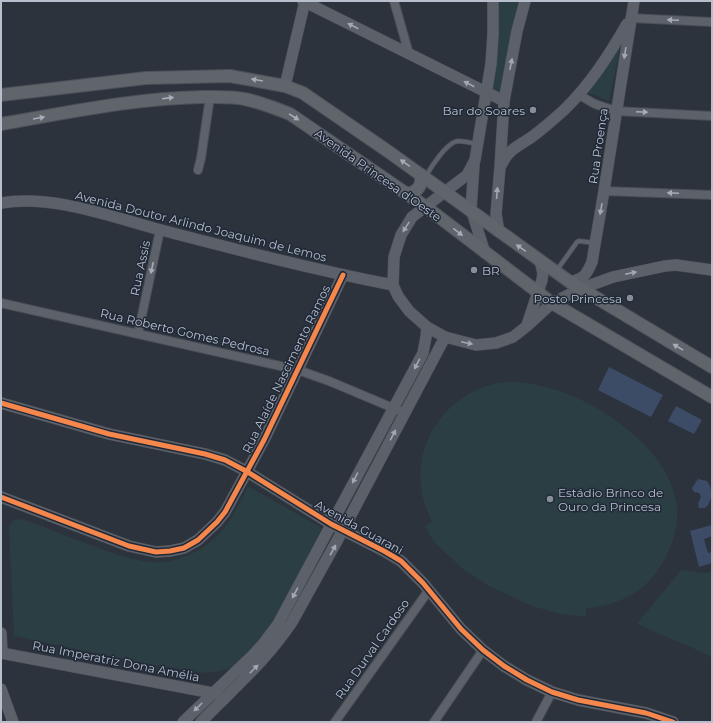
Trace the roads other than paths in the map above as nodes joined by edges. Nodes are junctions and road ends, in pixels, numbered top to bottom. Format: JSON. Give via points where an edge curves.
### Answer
{"nodes":[{"id":1,"x":304,"y":1,"type":"edge"},
{"id":2,"x":394,"y":1,"type":"edge"},
{"id":3,"x":522,"y":1,"type":"edge"},
{"id":4,"x":525,"y":1,"type":"edge"},
{"id":5,"x":634,"y":1,"type":"edge"},
{"id":6,"x":492,"y":2,"type":"edge"},
{"id":7,"x":630,"y":18,"type":"junction"},
{"id":8,"x":712,"y":22,"type":"edge"},
{"id":9,"x":517,"y":32,"type":"junction"},
{"id":10,"x":409,"y":54,"type":"junction"},
{"id":11,"x":285,"y":86,"type":"junction"},
{"id":12,"x":486,"y":92,"type":"junction"},
{"id":13,"x":1,"y":95,"type":"edge"},
{"id":14,"x":579,"y":95,"type":"junction"},
{"id":15,"x":210,"y":97,"type":"junction"},
{"id":16,"x":504,"y":101,"type":"junction"},
{"id":17,"x":616,"y":111,"type":"junction"},
{"id":18,"x":712,"y":116,"type":"edge"},
{"id":19,"x":1,"y":124,"type":"edge"},
{"id":20,"x":502,"y":127,"type":"junction"},
{"id":21,"x":522,"y":143,"type":"junction"},
{"id":22,"x":477,"y":144,"type":"junction"},
{"id":23,"x":475,"y":160,"type":"junction"},
{"id":24,"x":500,"y":167,"type":"junction"},
{"id":25,"x":198,"y":170,"type":"dead end"},
{"id":26,"x":423,"y":176,"type":"junction"},
{"id":27,"x":604,"y":191,"type":"junction"},
{"id":28,"x":444,"y":192,"type":"junction"},
{"id":29,"x":407,"y":194,"type":"junction"},
{"id":30,"x":712,"y":195,"type":"edge"},
{"id":31,"x":1,"y":203,"type":"edge"},
{"id":32,"x":426,"y":207,"type":"junction"},
{"id":33,"x":472,"y":212,"type":"junction"},
{"id":34,"x":160,"y":230,"type":"junction"},
{"id":35,"x":499,"y":232,"type":"junction"},
{"id":36,"x":595,"y":243,"type":"junction"},
{"id":37,"x":485,"y":253,"type":"junction"},
{"id":38,"x":540,"y":261,"type":"junction"},
{"id":39,"x":592,"y":262,"type":"junction"},
{"id":40,"x":712,"y":270,"type":"edge"},
{"id":41,"x":556,"y":272,"type":"junction"},
{"id":42,"x":343,"y":275,"type":"junction"},
{"id":43,"x":607,"y":279,"type":"junction"},
{"id":44,"x":570,"y":282,"type":"junction"},
{"id":45,"x":393,"y":285,"type":"junction"},
{"id":46,"x":580,"y":289,"type":"junction"},
{"id":47,"x":537,"y":293,"type":"junction"},
{"id":48,"x":1,"y":303,"type":"edge"},
{"id":49,"x":552,"y":303,"type":"junction"},
{"id":50,"x":527,"y":326,"type":"junction"},
{"id":51,"x":426,"y":327,"type":"junction"},
{"id":52,"x":138,"y":334,"type":"junction"},
{"id":53,"x":445,"y":337,"type":"junction"},
{"id":54,"x":712,"y":367,"type":"edge"},
{"id":55,"x":298,"y":370,"type":"junction"},
{"id":56,"x":712,"y":397,"type":"edge"},
{"id":57,"x":1,"y":403,"type":"edge"},
{"id":58,"x":393,"y":408,"type":"junction"},
{"id":59,"x":405,"y":413,"type":"junction"},
{"id":60,"x":246,"y":471,"type":"junction"},
{"id":61,"x":1,"y":497,"type":"edge"},
{"id":62,"x":331,"y":524,"type":"junction"},
{"id":63,"x":343,"y":530,"type":"junction"},
{"id":64,"x":429,"y":590,"type":"junction"},
{"id":65,"x":1,"y":633,"type":"edge"},
{"id":66,"x":483,"y":650,"type":"junction"},
{"id":67,"x":1,"y":653,"type":"edge"},
{"id":68,"x":1,"y":689,"type":"edge"},
{"id":69,"x":552,"y":692,"type":"junction"},
{"id":70,"x":213,"y":693,"type":"junction"},
{"id":71,"x":226,"y":696,"type":"junction"},
{"id":72,"x":13,"y":722,"type":"edge"},
{"id":73,"x":183,"y":722,"type":"edge"},
{"id":74,"x":201,"y":722,"type":"edge"},
{"id":75,"x":335,"y":722,"type":"edge"},
{"id":76,"x":434,"y":722,"type":"edge"},
{"id":77,"x":536,"y":722,"type":"edge"},
{"id":78,"x":672,"y":722,"type":"edge"}],
"edges":[{"from":10,"to":1,"type":"main road","one_way":true},
{"from":1,"to":11,"type":"main road"},
{"from":2,"to":10,"type":"street"},
{"from":3,"to":9,"type":"main road"},
{"from":4,"to":9,"type":"main road"},
{"from":5,"to":7,"type":"main road","name":"Rua Proença"},
{"from":6,"to":12,"type":"main road","via":[[491,64]]},
{"from":8,"to":7,"type":"street","one_way":true},
{"from":7,"to":14,"type":"main road","via":[[608,55]]},
{"from":7,"to":17,"type":"main road","name":"Rua Proença","one_way":true},
{"from":16,"to":9,"type":"main road","one_way":true},
{"from":12,"to":10,"type":"main road","one_way":true},
{"from":11,"to":13,"type":"main road","name":"Avenida Princesa d'Oeste","one_way":true,"via":[[230,76],[146,78]]},
{"from":26,"to":11,"type":"main road","name":"Avenida Princesa d'Oeste","one_way":true,"via":[[303,93]]},
{"from":12,"to":16,"type":"main road"},
{"from":12,"to":22,"type":"main road"},
{"from":14,"to":17,"type":"street"},
{"from":14,"to":21,"type":"main road","via":[[548,124]]},
{"from":19,"to":15,"type":"main road","name":"Avenida Princesa d'Oeste","one_way":true,"via":[[132,102],[174,97]]},
{"from":15,"to":25,"type":"street"},
{"from":15,"to":29,"type":"main road","name":"Avenida Princesa d'Oeste","one_way":true,"via":[[243,99],[290,114]]},
{"from":16,"to":20,"type":"main road"},
{"from":17,"to":18,"type":"street","one_way":true},
{"from":17,"to":27,"type":"main road","name":"Rua Proença"},
{"from":20,"to":21,"type":"main road","via":[[508,138]]},
{"from":20,"to":24,"type":"main road"},
{"from":21,"to":24,"type":"main road","via":[[505,157]]},
{"from":22,"to":23,"type":"main road"},
{"from":22,"to":26,"type":"lane","via":[[457,141],[451,144]]},
{"from":23,"to":28,"type":"main road","via":[[467,175]]},
{"from":23,"to":33,"type":"main road"},
{"from":35,"to":24,"type":"main road","one_way":true,"via":[[496,214]]},
{"from":26,"to":28,"type":"main road","name":"Avenida Princesa d'Oeste"},
{"from":26,"to":29,"type":"main road","via":[[419,188]]},
{"from":30,"to":27,"type":"street","one_way":true},
{"from":27,"to":36,"type":"main road","name":"Rua Proença","one_way":true},
{"from":28,"to":32,"type":"main road"},
{"from":28,"to":33,"type":"main road","name":"Avenida Princesa d'Oeste"},
{"from":29,"to":32,"type":"main road","name":"Avenida Princesa d'Oeste"},
{"from":31,"to":34,"type":"main road","name":"Avenida Doutor Arlindo Joaquim de Lemos","via":[[48,203],[96,212]]},
{"from":32,"to":37,"type":"main road","name":"Avenida Princesa d'Oeste","one_way":true},
{"from":32,"to":45,"type":"main road","one_way":true,"via":[[412,217],[401,236],[394,257]]},
{"from":33,"to":35,"type":"main road","name":"Avenida Princesa d'Oeste"},
{"from":33,"to":37,"type":"main road"},
{"from":34,"to":42,"type":"main road","name":"Avenida Doutor Arlindo Joaquim de Lemos"},
{"from":34,"to":52,"type":"street","name":"Rua Assis","one_way":true},
{"from":38,"to":35,"type":"main road","name":"Avenida Princesa d'Oeste","one_way":true},
{"from":36,"to":39,"type":"main road","name":"Rua Proença"},
{"from":36,"to":41,"type":"lane","via":[[577,242]]},
{"from":37,"to":47,"type":"main road","name":"Avenida Princesa d'Oeste"},
{"from":38,"to":41,"type":"main road","name":"Avenida Princesa d'Oeste"},
{"from":38,"to":47,"type":"main road","via":[[543,273]]},
{"from":39,"to":43,"type":"main road","via":[[594,270]]},
{"from":39,"to":44,"type":"main road","name":"Rua Proença","via":[[584,277]]},
{"from":43,"to":40,"type":"main road","one_way":true,"via":[[665,266],[689,266]]},
{"from":41,"to":44,"type":"main road","name":"Avenida Princesa d'Oeste"},
{"from":42,"to":45,"type":"main road","name":"Avenida Doutor Arlindo Joaquim de Lemos"},
{"from":42,"to":55,"type":"main road","name":"Rua Alaíde Nascimento Ramos"},
{"from":43,"to":46,"type":"main road"},
{"from":44,"to":46,"type":"main road","name":"Avenida Princesa d'Oeste"},
{"from":45,"to":51,"type":"main road","via":[[409,311]]},
{"from":46,"to":49,"type":"main road"},
{"from":54,"to":46,"type":"main road","name":"Avenida Princesa d'Oeste","one_way":true},
{"from":47,"to":49,"type":"main road","name":"Avenida Princesa d'Oeste"},
{"from":47,"to":50,"type":"main road"},
{"from":48,"to":52,"type":"street","name":"Rua Roberto Gomes Pedrosa"},
{"from":49,"to":50,"type":"main road"},
{"from":49,"to":56,"type":"main road","name":"Avenida Princesa d'Oeste"},
{"from":53,"to":50,"type":"main road","one_way":true,"via":[[476,345],[496,343],[513,336]]},
{"from":51,"to":53,"type":"main road"},
{"from":51,"to":58,"type":"main road","one_way":true,"via":[[423,352]]},
{"from":52,"to":55,"type":"street","name":"Rua Roberto Gomes Pedrosa"},
{"from":53,"to":59,"type":"main road"},
{"from":55,"to":58,"type":"street","name":"Rua Roberto Gomes Pedrosa"},
{"from":55,"to":60,"type":"main road","name":"Rua Alaíde Nascimento Ramos"},
{"from":57,"to":60,"type":"main road","name":"Avenida Guarani","via":[[109,434],[205,454],[225,460]]},
{"from":58,"to":59,"type":"street","name":"Rua Roberto Gomes Pedrosa"},
{"from":58,"to":62,"type":"main road","one_way":true},
{"from":63,"to":59,"type":"main road","one_way":true},
{"from":60,"to":61,"type":"main road","name":"Rua Alaíde Nascimento Ramos","via":[[225,512],[212,527],[198,540],[170,552],[156,552],[129,546]]},
{"from":60,"to":62,"type":"main road","name":"Avenida Guarani"},
{"from":62,"to":63,"type":"main road","name":"Avenida Guarani"},
{"from":62,"to":70,"type":"main road","one_way":true,"via":[[278,624],[263,644]]},
{"from":63,"to":64,"type":"main road","name":"Avenida Guarani","via":[[401,561]]},
{"from":71,"to":63,"type":"main road","one_way":true,"via":[[264,659],[283,636]]},
{"from":64,"to":66,"type":"main road","name":"Avenida Guarani","via":[[461,629]]},
{"from":64,"to":75,"type":"street","name":"Rua Durval Cardoso"},
{"from":65,"to":67,"type":"main road"},
{"from":66,"to":69,"type":"main road","name":"Avenida Guarani","via":[[527,680]]},
{"from":66,"to":76,"type":"street"},
{"from":67,"to":70,"type":"main road","name":"Rua Imperatriz Dona Amélia"},
{"from":68,"to":72,"type":"main road"},
{"from":69,"to":77,"type":"street"},
{"from":69,"to":78,"type":"main road","name":"Avenida Guarani","via":[[578,700],[646,713]]},
{"from":70,"to":71,"type":"main road","name":"Rua Imperatriz Dona Amélia"},
{"from":70,"to":73,"type":"main road","one_way":true},
{"from":71,"to":74,"type":"main road"}]}
